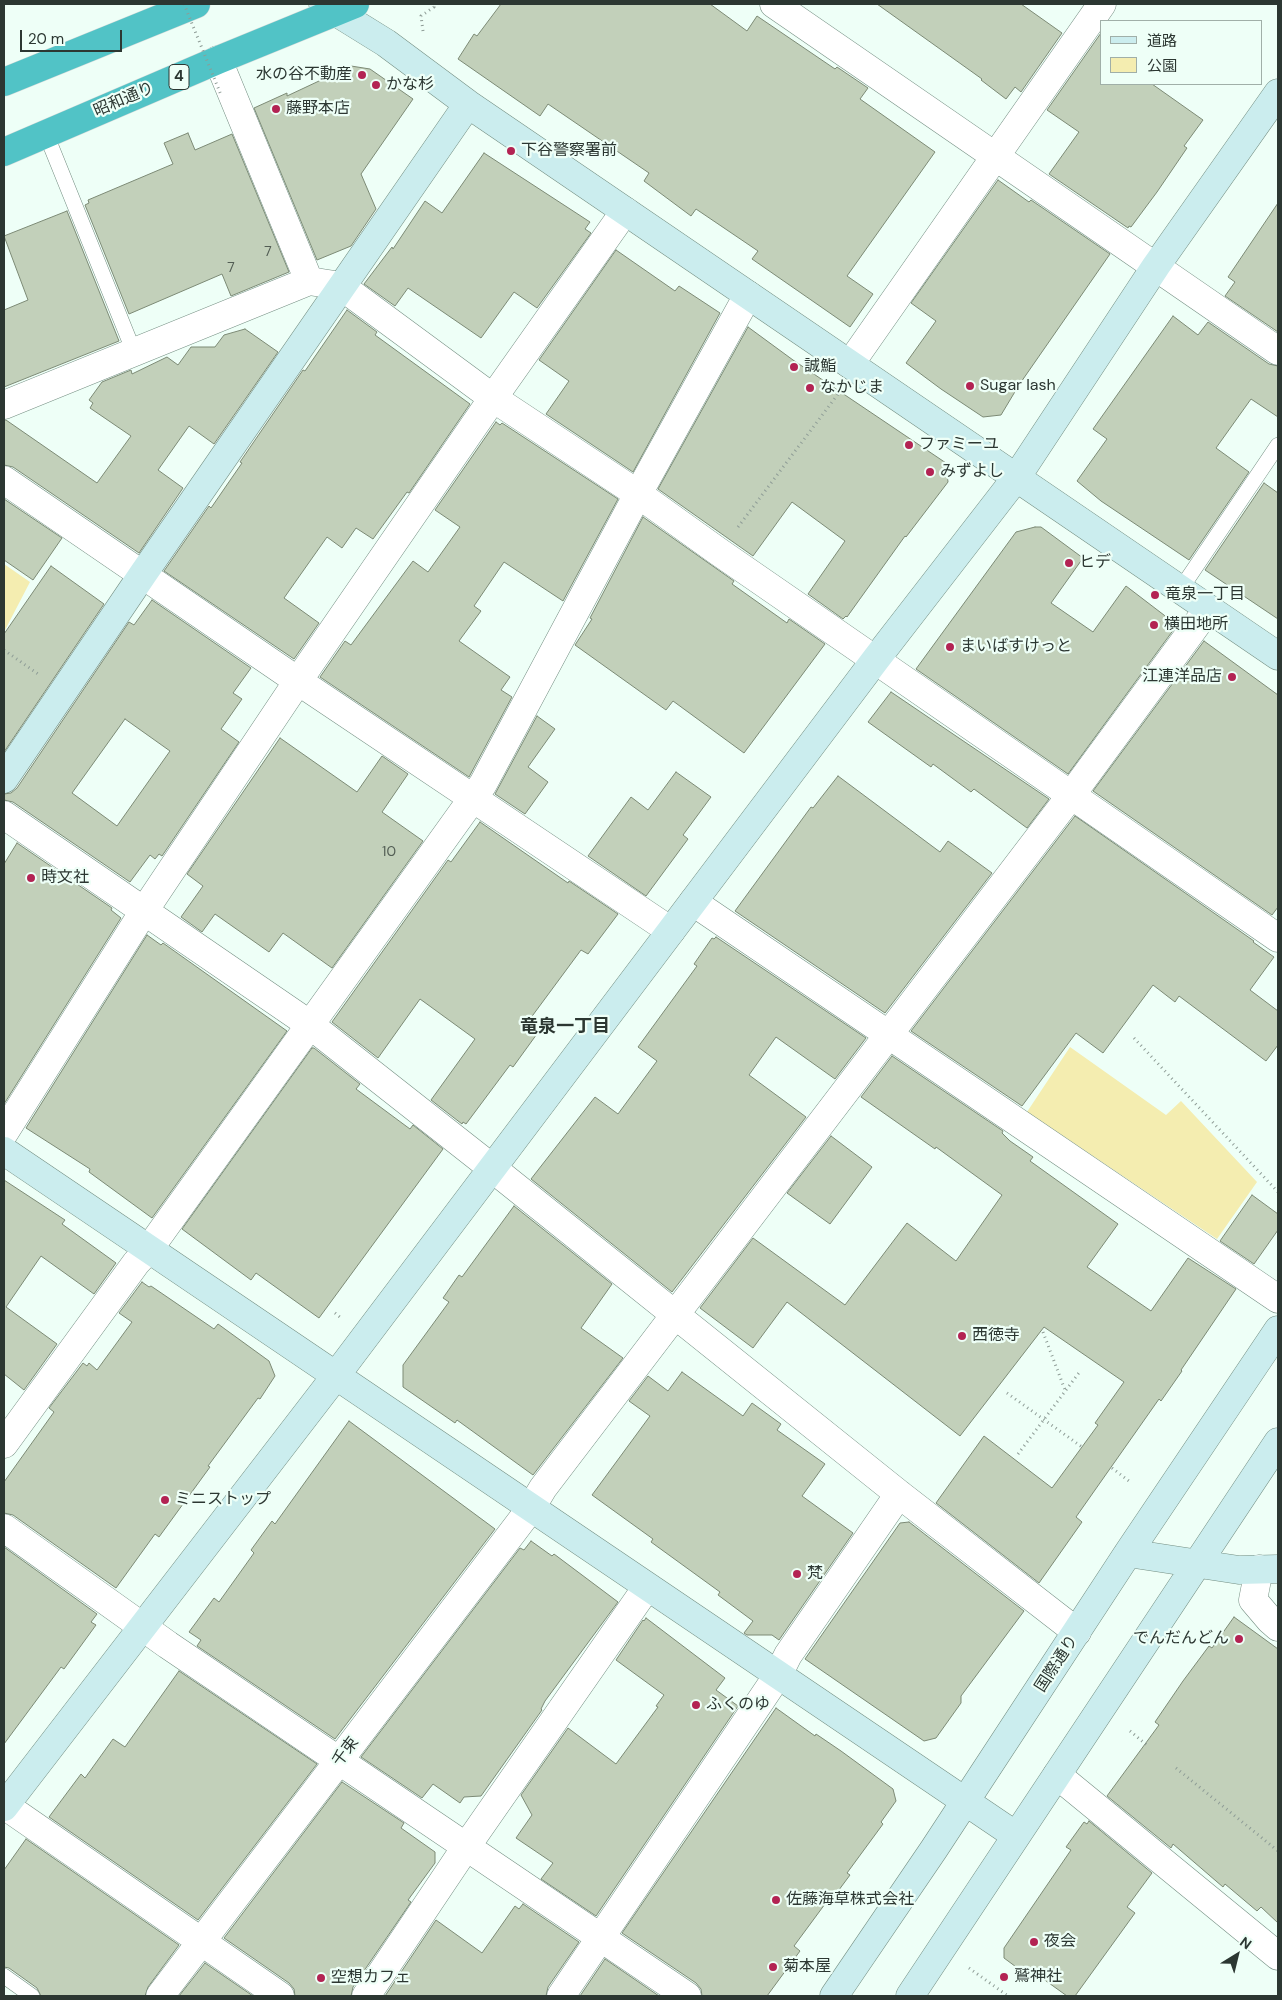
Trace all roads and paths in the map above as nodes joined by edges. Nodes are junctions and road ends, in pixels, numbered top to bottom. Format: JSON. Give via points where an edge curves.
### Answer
{"nodes":[{"id":1,"x":184,"y":4,"type":"edge"},
{"id":2,"x":196,"y":4,"type":"edge"},
{"id":3,"x":432,"y":4,"type":"edge"},
{"id":4,"x":774,"y":4,"type":"edge"},
{"id":5,"x":1102,"y":4,"type":"edge"},
{"id":6,"x":338,"y":7,"type":"edge"},
{"id":7,"x":424,"y":36,"type":"dead end"},
{"id":8,"x":218,"y":60,"type":"junction"},
{"id":9,"x":4,"y":82,"type":"edge"},
{"id":10,"x":1278,"y":93,"type":"edge"},
{"id":11,"x":221,"y":95,"type":"dead end"},
{"id":12,"x":468,"y":104,"type":"junction"},
{"id":13,"x":46,"y":134,"type":"junction"},
{"id":14,"x":4,"y":152,"type":"edge"},
{"id":15,"x":996,"y":156,"type":"junction"},
{"id":16,"x":625,"y":211,"type":"junction"},
{"id":17,"x":1156,"y":266,"type":"junction"},
{"id":18,"x":309,"y":281,"type":"junction"},
{"id":19,"x":341,"y":286,"type":"junction"},
{"id":20,"x":748,"y":295,"type":"junction"},
{"id":21,"x":1278,"y":351,"type":"edge"},
{"id":22,"x":134,"y":352,"type":"junction"},
{"id":23,"x":853,"y":367,"type":"junction"},
{"id":24,"x":493,"y":398,"type":"junction"},
{"id":25,"x":4,"y":406,"type":"edge"},
{"id":26,"x":1278,"y":445,"type":"edge"},
{"id":27,"x":1016,"y":478,"type":"junction"},
{"id":28,"x":4,"y":480,"type":"edge"},
{"id":29,"x":638,"y":494,"type":"junction"},
{"id":30,"x":719,"y":552,"type":"junction"},
{"id":31,"x":143,"y":574,"type":"junction"},
{"id":32,"x":1180,"y":590,"type":"junction"},
{"id":33,"x":1208,"y":609,"type":"junction"},
{"id":34,"x":4,"y":650,"type":"edge"},
{"id":35,"x":1278,"y":656,"type":"edge"},
{"id":36,"x":876,"y":659,"type":"junction"},
{"id":37,"x":298,"y":681,"type":"junction"},
{"id":38,"x":62,"y":692,"type":"junction"},
{"id":39,"x":4,"y":779,"type":"edge"},
{"id":40,"x":1072,"y":794,"type":"junction"},
{"id":41,"x":473,"y":799,"type":"junction"},
{"id":42,"x":4,"y":815,"type":"edge"},
{"id":43,"x":693,"y":902,"type":"junction"},
{"id":44,"x":144,"y":911,"type":"junction"},
{"id":45,"x":671,"y":931,"type":"junction"},
{"id":46,"x":1278,"y":938,"type":"edge"},
{"id":47,"x":309,"y":1024,"type":"junction"},
{"id":48,"x":889,"y":1036,"type":"junction"},
{"id":49,"x":1134,"y":1038,"type":"dead end"},
{"id":50,"x":4,"y":1133,"type":"edge"},
{"id":51,"x":4,"y":1151,"type":"edge"},
{"id":52,"x":492,"y":1168,"type":"junction"},
{"id":53,"x":1278,"y":1192,"type":"edge"},
{"id":54,"x":149,"y":1249,"type":"junction"},
{"id":55,"x":1278,"y":1298,"type":"edge"},
{"id":56,"x":676,"y":1316,"type":"junction"},
{"id":57,"x":1278,"y":1330,"type":"edge"},
{"id":58,"x":1043,"y":1332,"type":"dead end"},
{"id":59,"x":1081,"y":1370,"type":"dead end"},
{"id":60,"x":336,"y":1376,"type":"junction"},
{"id":61,"x":1065,"y":1391,"type":"junction"},
{"id":62,"x":1008,"y":1393,"type":"dead end"},
{"id":63,"x":1044,"y":1419,"type":"junction"},
{"id":64,"x":1278,"y":1442,"type":"edge"},
{"id":65,"x":4,"y":1444,"type":"edge"},
{"id":66,"x":1082,"y":1447,"type":"dead end"},
{"id":67,"x":1018,"y":1454,"type":"dead end"},
{"id":68,"x":1112,"y":1468,"type":"dead end"},
{"id":69,"x":1130,"y":1481,"type":"dead end"},
{"id":70,"x":899,"y":1494,"type":"junction"},
{"id":71,"x":530,"y":1508,"type":"junction"},
{"id":72,"x":4,"y":1528,"type":"edge"},
{"id":73,"x":1128,"y":1553,"type":"junction"},
{"id":74,"x":1197,"y":1564,"type":"junction"},
{"id":75,"x":1268,"y":1569,"type":"edge"},
{"id":76,"x":647,"y":1587,"type":"junction"},
{"id":77,"x":142,"y":1626,"type":"junction"},
{"id":78,"x":1278,"y":1627,"type":"edge"},
{"id":79,"x":1077,"y":1632,"type":"junction"},
{"id":80,"x":778,"y":1675,"type":"junction"},
{"id":81,"x":1130,"y":1731,"type":"dead end"},
{"id":82,"x":1148,"y":1746,"type":"dead end"},
{"id":83,"x":339,"y":1761,"type":"junction"},
{"id":84,"x":1176,"y":1768,"type":"dead end"},
{"id":85,"x":1058,"y":1775,"type":"junction"},
{"id":86,"x":966,"y":1802,"type":"junction"},
{"id":87,"x":4,"y":1806,"type":"edge"},
{"id":88,"x":1015,"y":1836,"type":"junction"},
{"id":89,"x":466,"y":1847,"type":"junction"},
{"id":90,"x":1278,"y":1851,"type":"edge"},
{"id":91,"x":600,"y":1938,"type":"junction"},
{"id":92,"x":202,"y":1942,"type":"junction"},
{"id":93,"x":1278,"y":1956,"type":"edge"},
{"id":94,"x":969,"y":1968,"type":"dead end"},
{"id":95,"x":4,"y":1976,"type":"edge"},
{"id":96,"x":32,"y":1996,"type":"edge"},
{"id":97,"x":160,"y":1996,"type":"edge"},
{"id":98,"x":280,"y":1996,"type":"edge"},
{"id":99,"x":366,"y":1996,"type":"edge"},
{"id":100,"x":561,"y":1996,"type":"edge"},
{"id":101,"x":687,"y":1996,"type":"edge"},
{"id":102,"x":834,"y":1996,"type":"edge"},
{"id":103,"x":910,"y":1996,"type":"edge"},
{"id":104,"x":1008,"y":1996,"type":"edge"}],
"edges":[{"from":1,"to":11,"type":"path","bridge":true},
{"from":2,"to":9,"type":"highway"},
{"from":3,"to":7,"type":"path","via":[[434,7],[422,16]]},
{"from":4,"to":15,"type":"street"},
{"from":5,"to":15,"type":"street"},
{"from":6,"to":8,"type":"highway","name":"昭和通り","number":"4"},
{"from":6,"to":12,"type":"street"},
{"from":8,"to":13,"type":"highway","name":"昭和通り","number":"4"},
{"from":8,"to":18,"type":"street"},
{"from":10,"to":17,"type":"street"},
{"from":12,"to":16,"type":"street"},
{"from":12,"to":19,"type":"street"},
{"from":13,"to":14,"type":"highway","name":"昭和通り","number":"4"},
{"from":13,"to":22,"type":"lane"},
{"from":15,"to":17,"type":"street"},
{"from":15,"to":23,"type":"street"},
{"from":16,"to":20,"type":"street"},
{"from":16,"to":24,"type":"street"},
{"from":17,"to":21,"type":"street"},
{"from":17,"to":27,"type":"street"},
{"from":18,"to":19,"type":"street"},
{"from":18,"to":22,"type":"street"},
{"from":19,"to":24,"type":"street"},
{"from":19,"to":31,"type":"street"},
{"from":20,"to":23,"type":"street"},
{"from":20,"to":29,"type":"street"},
{"from":22,"to":25,"type":"street"},
{"from":23,"to":27,"type":"street"},
{"from":23,"to":30,"type":"path"},
{"from":24,"to":29,"type":"street"},
{"from":24,"to":37,"type":"street"},
{"from":26,"to":32,"type":"lane"},
{"from":27,"to":32,"type":"street"},
{"from":27,"to":36,"type":"street"},
{"from":28,"to":31,"type":"street"},
{"from":29,"to":30,"type":"street"},
{"from":29,"to":41,"type":"street"},
{"from":30,"to":36,"type":"street"},
{"from":31,"to":37,"type":"street"},
{"from":31,"to":38,"type":"street"},
{"from":32,"to":33,"type":"street"},
{"from":33,"to":35,"type":"street"},
{"from":33,"to":40,"type":"street","name":"千束"},
{"from":34,"to":38,"type":"path"},
{"from":36,"to":40,"type":"street"},
{"from":36,"to":43,"type":"street"},
{"from":37,"to":41,"type":"street"},
{"from":37,"to":44,"type":"street"},
{"from":38,"to":39,"type":"street"},
{"from":40,"to":46,"type":"street"},
{"from":40,"to":48,"type":"street","name":"千束"},
{"from":41,"to":45,"type":"street"},
{"from":41,"to":47,"type":"street"},
{"from":42,"to":44,"type":"street"},
{"from":43,"to":45,"type":"street"},
{"from":43,"to":48,"type":"street"},
{"from":44,"to":47,"type":"street"},
{"from":44,"to":50,"type":"street"},
{"from":45,"to":52,"type":"street"},
{"from":47,"to":52,"type":"street"},
{"from":47,"to":54,"type":"street"},
{"from":48,"to":55,"type":"street"},
{"from":48,"to":56,"type":"street","name":"千束"},
{"from":49,"to":53,"type":"path"},
{"from":51,"to":54,"type":"street"},
{"from":52,"to":56,"type":"street"},
{"from":52,"to":60,"type":"street"},
{"from":54,"to":60,"type":"street"},
{"from":54,"to":65,"type":"street"},
{"from":56,"to":70,"type":"street"},
{"from":56,"to":71,"type":"street","name":"千束"},
{"from":57,"to":73,"type":"street","name":"国際通り"},
{"from":58,"to":61,"type":"path"},
{"from":59,"to":61,"type":"path"},
{"from":60,"to":71,"type":"street"},
{"from":60,"to":77,"type":"street"},
{"from":61,"to":63,"type":"path"},
{"from":62,"to":63,"type":"path"},
{"from":63,"to":66,"type":"path"},
{"from":63,"to":67,"type":"path"},
{"from":64,"to":74,"type":"street"},
{"from":68,"to":69,"type":"path"},
{"from":70,"to":79,"type":"street"},
{"from":70,"to":80,"type":"street","via":[[788,1655]]},
{"from":71,"to":76,"type":"street"},
{"from":71,"to":83,"type":"street","name":"千束"},
{"from":72,"to":77,"type":"street"},
{"from":73,"to":74,"type":"street"},
{"from":73,"to":79,"type":"street","name":"国際通り"},
{"from":74,"to":75,"type":"street","via":[[1239,1570]]},
{"from":74,"to":85,"type":"street"},
{"from":75,"to":78,"type":"street","via":[[1253,1600]]},
{"from":76,"to":80,"type":"street"},
{"from":76,"to":89,"type":"street"},
{"from":77,"to":83,"type":"street"},
{"from":77,"to":87,"type":"street"},
{"from":79,"to":86,"type":"street","name":"国際通り"},
{"from":80,"to":86,"type":"street"},
{"from":80,"to":91,"type":"street"},
{"from":81,"to":82,"type":"path"},
{"from":83,"to":89,"type":"street"},
{"from":83,"to":92,"type":"street","name":"千束"},
{"from":84,"to":90,"type":"path"},
{"from":85,"to":88,"type":"street"},
{"from":85,"to":93,"type":"street"},
{"from":86,"to":88,"type":"street"},
{"from":86,"to":102,"type":"street","name":"国際通り"},
{"from":87,"to":92,"type":"street"},
{"from":88,"to":103,"type":"street"},
{"from":89,"to":91,"type":"street"},
{"from":89,"to":99,"type":"street"},
{"from":91,"to":100,"type":"street"},
{"from":91,"to":101,"type":"street"},
{"from":92,"to":97,"type":"street","name":"千束"},
{"from":92,"to":98,"type":"street"},
{"from":94,"to":104,"type":"path"},
{"from":95,"to":96,"type":"lane"}]}
